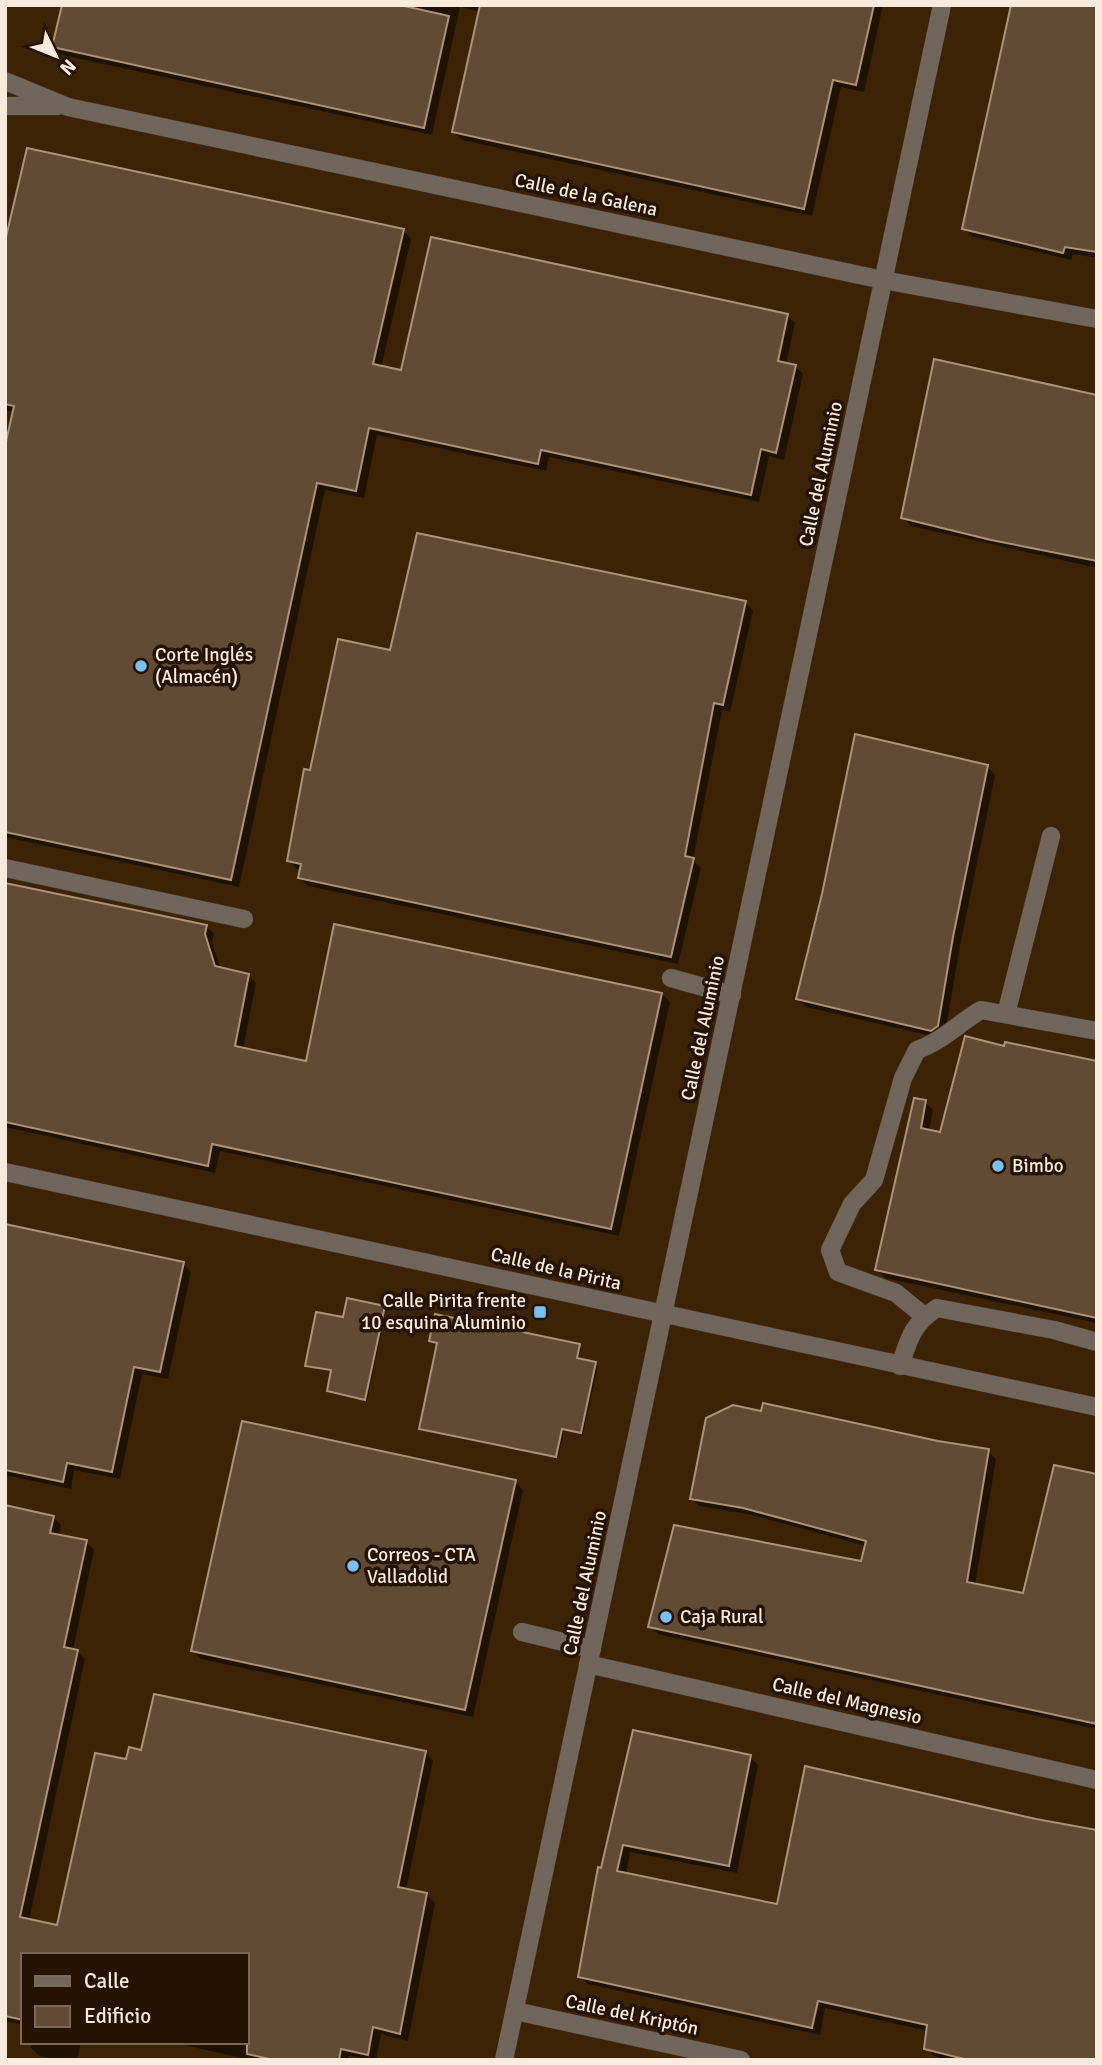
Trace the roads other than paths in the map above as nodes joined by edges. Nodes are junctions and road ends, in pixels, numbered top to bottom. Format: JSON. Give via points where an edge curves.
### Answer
{"nodes":[{"id":1,"x":942,"y":5,"type":"edge"},
{"id":2,"x":5,"y":81,"type":"edge"},
{"id":3,"x":5,"y":106,"type":"edge"},
{"id":4,"x":68,"y":107,"type":"junction"},
{"id":5,"x":883,"y":280,"type":"junction"},
{"id":6,"x":1097,"y":319,"type":"edge"},
{"id":7,"x":1051,"y":836,"type":"dead end"},
{"id":8,"x":5,"y":868,"type":"edge"},
{"id":9,"x":244,"y":919,"type":"dead end"},
{"id":10,"x":671,"y":978,"type":"dead end"},
{"id":11,"x":732,"y":995,"type":"junction"},
{"id":12,"x":1006,"y":1014,"type":"junction"},
{"id":13,"x":1097,"y":1031,"type":"edge"},
{"id":14,"x":5,"y":1172,"type":"edge"},
{"id":15,"x":664,"y":1316,"type":"junction"},
{"id":16,"x":924,"y":1316,"type":"junction"},
{"id":17,"x":1097,"y":1342,"type":"edge"},
{"id":18,"x":900,"y":1366,"type":"junction"},
{"id":19,"x":1097,"y":1407,"type":"edge"},
{"id":20,"x":522,"y":1632,"type":"dead end"},
{"id":21,"x":590,"y":1657,"type":"junction"},
{"id":22,"x":1097,"y":1780,"type":"edge"},
{"id":23,"x":515,"y":2011,"type":"junction"},
{"id":24,"x":504,"y":2060,"type":"edge"},
{"id":25,"x":741,"y":2060,"type":"edge"}],
"edges":[{"from":1,"to":5,"type":"street","name":"Calle del Aluminio"},
{"from":2,"to":4,"type":"street","name":"Calle de la Galena"},
{"from":3,"to":4,"type":"street","name":"Calle de la Galena"},
{"from":4,"to":5,"type":"street","name":"Calle de la Galena"},
{"from":5,"to":6,"type":"street","name":"Calle de la Galena"},
{"from":5,"to":11,"type":"street","name":"Calle del Aluminio"},
{"from":7,"to":12,"type":"street"},
{"from":8,"to":9,"type":"street"},
{"from":10,"to":11,"type":"street"},
{"from":11,"to":15,"type":"street","name":"Calle del Aluminio"},
{"from":12,"to":13,"type":"street"},
{"from":12,"to":16,"type":"street","via":[[981,1010],[934,1044],[917,1050],[903,1078],[874,1180],[852,1204],[830,1250],[838,1272],[896,1293]]},
{"from":14,"to":15,"type":"street","name":"Calle de la Pirita"},
{"from":15,"to":18,"type":"street","name":"Calle de la Pirita"},
{"from":15,"to":21,"type":"street","name":"Calle del Aluminio"},
{"from":16,"to":17,"type":"street","via":[[937,1308]]},
{"from":16,"to":18,"type":"street","via":[[911,1331]]},
{"from":18,"to":19,"type":"street","name":"Calle de la Pirita"},
{"from":20,"to":21,"type":"street","name":"Calle del Magnesio"},
{"from":21,"to":22,"type":"street","name":"Calle del Magnesio"},
{"from":21,"to":23,"type":"street","name":"Calle del Aluminio"},
{"from":23,"to":24,"type":"street","name":"Calle del Aluminio"},
{"from":23,"to":25,"type":"street","name":"Calle del Kriptón"}]}
